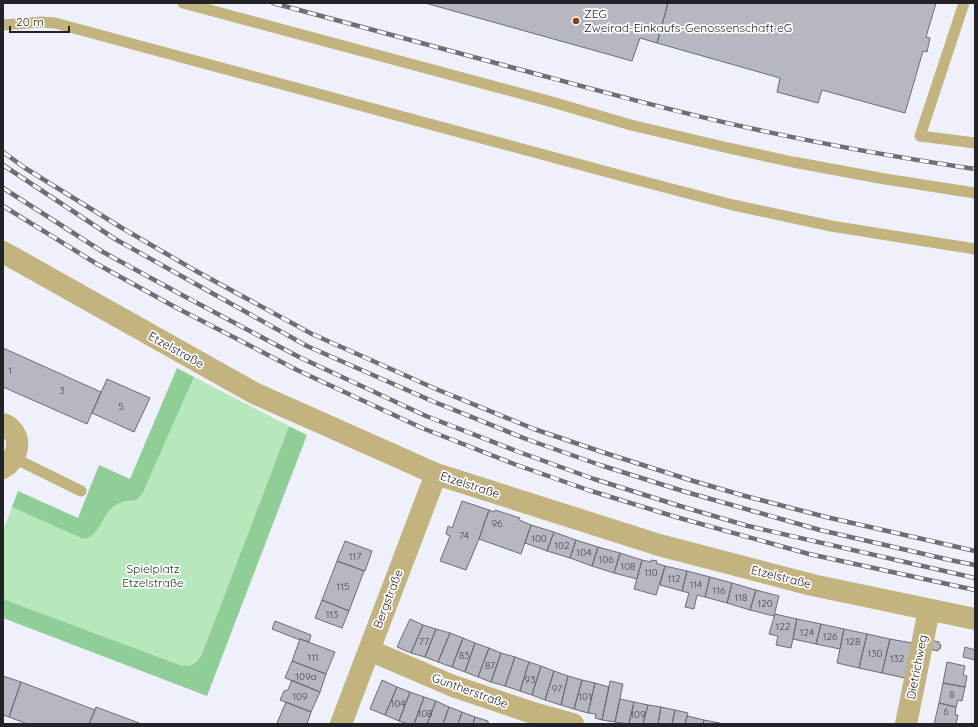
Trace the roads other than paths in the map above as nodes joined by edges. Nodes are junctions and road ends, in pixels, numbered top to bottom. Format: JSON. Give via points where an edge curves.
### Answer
{"nodes":[{"id":1,"x":183,"y":3,"type":"edge"},
{"id":2,"x":964,"y":3,"type":"edge"},
{"id":3,"x":3,"y":24,"type":"edge"},
{"id":4,"x":975,"y":143,"type":"edge"},
{"id":5,"x":975,"y":193,"type":"edge"},
{"id":6,"x":975,"y":249,"type":"edge"},
{"id":7,"x":4,"y":254,"type":"edge"},
{"id":8,"x":3,"y":424,"type":"edge"},
{"id":9,"x":9,"y":463,"type":"edge"},
{"id":10,"x":436,"y":474,"type":"junction"},
{"id":11,"x":81,"y":491,"type":"dead end"},
{"id":12,"x":929,"y":610,"type":"junction"},
{"id":13,"x":975,"y":619,"type":"edge"},
{"id":14,"x":369,"y":650,"type":"junction"},
{"id":15,"x":341,"y":724,"type":"edge"},
{"id":16,"x":573,"y":724,"type":"edge"},
{"id":17,"x":906,"y":724,"type":"edge"}],
"edges":[{"from":1,"to":5,"type":"lane","via":[[631,125],[793,162]]},
{"from":2,"to":4,"type":"lane","via":[[920,136]]},
{"from":3,"to":6,"type":"lane","via":[[55,23],[733,205],[831,226]]},
{"from":7,"to":10,"type":"street","name":"Etzelstraße","via":[[254,393]]},
{"from":8,"to":9,"type":"street","via":[[11,428],[18,448]]},
{"from":9,"to":11,"type":"lane"},
{"from":10,"to":12,"type":"street","name":"Etzelstraße","via":[[659,545],[812,585]]},
{"from":10,"to":14,"type":"street","name":"Bergstraße"},
{"from":12,"to":13,"type":"street","name":"Etzelstraße"},
{"from":12,"to":17,"type":"street","name":"Dietrichweg"},
{"from":14,"to":15,"type":"street","name":"Bergstraße"},
{"from":14,"to":16,"type":"street","name":"Guntherstraße","via":[[453,686]]}]}
